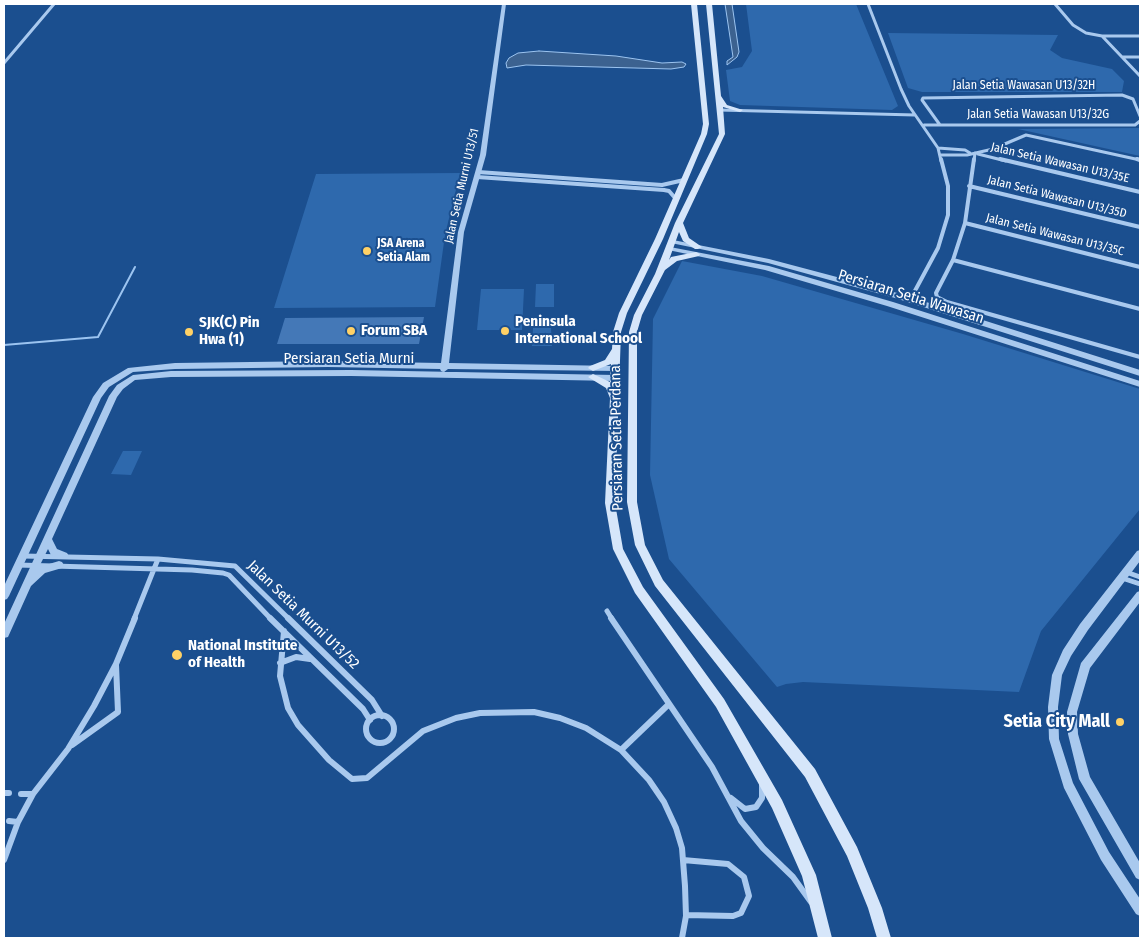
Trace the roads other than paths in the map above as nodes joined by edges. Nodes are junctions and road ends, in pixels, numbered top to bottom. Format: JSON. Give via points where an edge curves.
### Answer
{"nodes":[{"id":1,"x":54,"y":4,"type":"edge"},
{"id":2,"x":504,"y":4,"type":"edge"},
{"id":3,"x":694,"y":4,"type":"edge"},
{"id":4,"x":709,"y":4,"type":"edge"},
{"id":5,"x":868,"y":4,"type":"edge"},
{"id":6,"x":1055,"y":4,"type":"edge"},
{"id":7,"x":1102,"y":36,"type":"junction"},
{"id":8,"x":1140,"y":36,"type":"edge"},
{"id":9,"x":1140,"y":57,"type":"edge"},
{"id":10,"x":1122,"y":58,"type":"junction"},
{"id":11,"x":4,"y":63,"type":"edge"},
{"id":12,"x":1140,"y":76,"type":"edge"},
{"id":13,"x":717,"y":95,"type":"junction"},
{"id":14,"x":911,"y":108,"type":"junction"},
{"id":15,"x":719,"y":110,"type":"junction"},
{"id":16,"x":740,"y":110,"type":"junction"},
{"id":17,"x":898,"y":114,"type":"junction"},
{"id":18,"x":915,"y":115,"type":"junction"},
{"id":19,"x":1140,"y":116,"type":"edge"},
{"id":20,"x":1140,"y":121,"type":"edge"},
{"id":21,"x":924,"y":125,"type":"junction"},
{"id":22,"x":940,"y":125,"type":"junction"},
{"id":23,"x":721,"y":126,"type":"junction"},
{"id":24,"x":704,"y":132,"type":"junction"},
{"id":25,"x":938,"y":148,"type":"junction"},
{"id":26,"x":973,"y":153,"type":"junction"},
{"id":27,"x":940,"y":155,"type":"junction"},
{"id":28,"x":1140,"y":160,"type":"edge"},
{"id":29,"x":478,"y":174,"type":"junction"},
{"id":30,"x":684,"y":180,"type":"junction"},
{"id":31,"x":970,"y":186,"type":"junction"},
{"id":32,"x":1140,"y":192,"type":"edge"},
{"id":33,"x":676,"y":199,"type":"junction"},
{"id":34,"x":679,"y":223,"type":"junction"},
{"id":35,"x":964,"y":223,"type":"junction"},
{"id":36,"x":664,"y":227,"type":"junction"},
{"id":37,"x":1140,"y":227,"type":"edge"},
{"id":38,"x":670,"y":245,"type":"junction"},
{"id":39,"x":697,"y":250,"type":"junction"},
{"id":40,"x":649,"y":259,"type":"junction"},
{"id":41,"x":953,"y":260,"type":"junction"},
{"id":42,"x":1140,"y":267,"type":"edge"},
{"id":43,"x":659,"y":274,"type":"junction"},
{"id":44,"x":910,"y":300,"type":"junction"},
{"id":45,"x":890,"y":304,"type":"junction"},
{"id":46,"x":1140,"y":309,"type":"edge"},
{"id":47,"x":918,"y":312,"type":"junction"},
{"id":48,"x":616,"y":350,"type":"junction"},
{"id":49,"x":446,"y":353,"type":"junction"},
{"id":50,"x":633,"y":355,"type":"junction"},
{"id":51,"x":1140,"y":356,"type":"edge"},
{"id":52,"x":422,"y":365,"type":"junction"},
{"id":53,"x":445,"y":365,"type":"junction"},
{"id":54,"x":471,"y":366,"type":"junction"},
{"id":55,"x":593,"y":373,"type":"junction"},
{"id":56,"x":618,"y":373,"type":"junction"},
{"id":57,"x":1140,"y":373,"type":"edge"},
{"id":58,"x":444,"y":374,"type":"junction"},
{"id":59,"x":1140,"y":384,"type":"edge"},
{"id":60,"x":632,"y":391,"type":"junction"},
{"id":61,"x":615,"y":404,"type":"junction"},
{"id":62,"x":47,"y":539,"type":"junction"},
{"id":63,"x":1140,"y":554,"type":"edge"},
{"id":64,"x":158,"y":559,"type":"junction"},
{"id":65,"x":20,"y":560,"type":"junction"},
{"id":66,"x":37,"y":560,"type":"junction"},
{"id":67,"x":62,"y":560,"type":"junction"},
{"id":68,"x":154,"y":569,"type":"junction"},
{"id":69,"x":1124,"y":575,"type":"junction"},
{"id":70,"x":1140,"y":577,"type":"edge"},
{"id":71,"x":1140,"y":584,"type":"edge"},
{"id":72,"x":25,"y":587,"type":"junction"},
{"id":73,"x":1140,"y":595,"type":"edge"},
{"id":74,"x":4,"y":596,"type":"edge"},
{"id":75,"x":1140,"y":608,"type":"edge"},
{"id":76,"x":607,"y":611,"type":"dead end"},
{"id":77,"x":1128,"y":612,"type":"junction"},
{"id":78,"x":284,"y":631,"type":"junction"},
{"id":79,"x":4,"y":634,"type":"edge"},
{"id":80,"x":310,"y":660,"type":"junction"},
{"id":81,"x":280,"y":663,"type":"junction"},
{"id":82,"x":116,"y":664,"type":"junction"},
{"id":83,"x":669,"y":704,"type":"junction"},
{"id":84,"x":382,"y":716,"type":"junction"},
{"id":85,"x":370,"y":720,"type":"junction"},
{"id":86,"x":68,"y":749,"type":"junction"},
{"id":87,"x":621,"y":750,"type":"junction"},
{"id":88,"x":762,"y":777,"type":"junction"},
{"id":89,"x":21,"y":794,"type":"dead end"},
{"id":90,"x":33,"y":794,"type":"junction"},
{"id":91,"x":729,"y":796,"type":"junction"},
{"id":92,"x":9,"y":821,"type":"dead end"},
{"id":93,"x":18,"y":822,"type":"junction"},
{"id":94,"x":4,"y":860,"type":"edge"},
{"id":95,"x":683,"y":860,"type":"junction"},
{"id":96,"x":1140,"y":874,"type":"edge"},
{"id":97,"x":1140,"y":910,"type":"edge"},
{"id":98,"x":819,"y":913,"type":"junction"},
{"id":99,"x":686,"y":915,"type":"junction"},
{"id":100,"x":682,"y":938,"type":"edge"},
{"id":101,"x":825,"y":938,"type":"edge"},
{"id":102,"x":884,"y":938,"type":"edge"}],
"edges":[{"from":1,"to":11,"type":"street"},
{"from":2,"to":29,"type":"street","name":"Jalan Setia Murni U13/51"},
{"from":3,"to":24,"type":"main road","name":"Persiaran Setia Perdana","via":[[706,123]]},
{"from":4,"to":13,"type":"main road","name":"Persiaran Setia Perdana"},
{"from":5,"to":14,"type":"street"},
{"from":6,"to":7,"type":"street","via":[[1078,30]]},
{"from":7,"to":8,"type":"street"},
{"from":7,"to":10,"type":"street"},
{"from":9,"to":10,"type":"street"},
{"from":10,"to":12,"type":"street"},
{"from":13,"to":15,"type":"main road","name":"Persiaran Setia Perdana"},
{"from":13,"to":16,"type":"main road","via":[[725,106]]},
{"from":14,"to":17,"type":"street"},
{"from":14,"to":18,"type":"street"},
{"from":15,"to":16,"type":"street"},
{"from":15,"to":23,"type":"main road","name":"Persiaran Setia Perdana"},
{"from":15,"to":24,"type":"main road"},
{"from":16,"to":17,"type":"street"},
{"from":16,"to":23,"type":"main road","via":[[724,116]]},
{"from":17,"to":18,"type":"street"},
{"from":17,"to":21,"type":"street"},
{"from":18,"to":21,"type":"street"},
{"from":19,"to":22,"type":"street","name":"Jalan Setia Wawasan U13/32H","via":[[1133,99],[1122,95],[927,96],[922,100]]},
{"from":20,"to":22,"type":"street","name":"Jalan Setia Wawasan U13/32G","via":[[1135,125]]},
{"from":21,"to":22,"type":"street","name":"Jalan Setia Wawasan U13/32G"},
{"from":21,"to":25,"type":"street"},
{"from":23,"to":34,"type":"main road","name":"Persiaran Setia Perdana","via":[[722,134]]},
{"from":24,"to":30,"type":"main road","name":"Persiaran Setia Perdana"},
{"from":25,"to":26,"type":"street","name":"Jalan Setia Wawasan U13/35E"},
{"from":25,"to":27,"type":"street"},
{"from":26,"to":27,"type":"street"},
{"from":26,"to":28,"type":"street","via":[[993,150],[1026,135]]},
{"from":26,"to":31,"type":"street"},
{"from":26,"to":32,"type":"street","name":"Jalan Setia Wawasan U13/35E"},
{"from":27,"to":44,"type":"street","via":[[948,186],[948,214],[938,248]]},
{"from":29,"to":30,"type":"street","via":[[662,185]]},
{"from":29,"to":33,"type":"street","via":[[664,190]]},
{"from":29,"to":49,"type":"street","name":"Jalan Setia Murni U13/51","via":[[461,232]]},
{"from":30,"to":33,"type":"main road","name":"Persiaran Setia Perdana"},
{"from":31,"to":35,"type":"street"},
{"from":31,"to":37,"type":"street","name":"Jalan Setia Wawasan U13/35D"},
{"from":33,"to":36,"type":"main road","name":"Persiaran Setia Perdana"},
{"from":34,"to":38,"type":"main road","name":"Persiaran Setia Perdana"},
{"from":34,"to":39,"type":"main road","via":[[686,239]]},
{"from":35,"to":41,"type":"street"},
{"from":35,"to":42,"type":"street","name":"Jalan Setia Wawasan U13/35C"},
{"from":36,"to":38,"type":"main road"},
{"from":36,"to":40,"type":"main road","name":"Persiaran Setia Perdana"},
{"from":38,"to":39,"type":"street","name":"Persiaran Setia Wawasan"},
{"from":38,"to":40,"type":"main road"},
{"from":38,"to":43,"type":"main road","name":"Persiaran Setia Perdana"},
{"from":39,"to":43,"type":"main road","via":[[674,259]]},
{"from":39,"to":44,"type":"street","name":"Persiaran Setia Wawasan","via":[[769,261]]},
{"from":39,"to":45,"type":"street","name":"Persiaran Setia Wawasan"},
{"from":40,"to":48,"type":"main road","name":"Persiaran Setia Perdana","via":[[623,313]]},
{"from":41,"to":46,"type":"street"},
{"from":41,"to":51,"type":"street","via":[[936,293],[947,302]]},
{"from":43,"to":50,"type":"main road","name":"Persiaran Setia Perdana","via":[[638,315],[633,332]]},
{"from":44,"to":45,"type":"street"},
{"from":44,"to":47,"type":"street"},
{"from":44,"to":57,"type":"street","name":"Persiaran Setia Wawasan"},
{"from":45,"to":47,"type":"street","name":"Persiaran Setia Wawasan"},
{"from":47,"to":59,"type":"street","name":"Persiaran Setia Wawasan"},
{"from":48,"to":55,"type":"main road","via":[[608,362]]},
{"from":48,"to":56,"type":"main road","name":"Persiaran Setia Perdana"},
{"from":49,"to":52,"type":"street","via":[[438,360]]},
{"from":49,"to":53,"type":"street","name":"Jalan Setia Murni U13/51"},
{"from":49,"to":54,"type":"street"},
{"from":50,"to":56,"type":"main road","via":[[628,370]]},
{"from":50,"to":60,"type":"main road","name":"Persiaran Setia Perdana"},
{"from":52,"to":53,"type":"street","name":"Persiaran Setia Murni"},
{"from":52,"to":65,"type":"street","name":"Persiaran Setia Murni","via":[[166,366],[131,370],[117,376],[97,397]]},
{"from":53,"to":54,"type":"street","name":"Persiaran Setia Murni"},
{"from":53,"to":58,"type":"street","name":"Jalan Setia Murni U13/51"},
{"from":54,"to":55,"type":"street","name":"Persiaran Setia Murni"},
{"from":55,"to":56,"type":"street","name":"Persiaran Setia Murni"},
{"from":55,"to":58,"type":"street","name":"Persiaran Setia Murni"},
{"from":55,"to":61,"type":"main road","via":[[610,386]]},
{"from":56,"to":60,"type":"main road"},
{"from":56,"to":61,"type":"main road","name":"Persiaran Setia Perdana"},
{"from":58,"to":62,"type":"street","name":"Persiaran Setia Murni","via":[[178,374],[134,378],[113,396]]},
{"from":60,"to":102,"type":"main road","name":"Persiaran Setia Perdana","via":[[632,502],[640,545],[660,583],[810,773],[852,852]]},
{"from":61,"to":88,"type":"main road","name":"Persiaran Setia Perdana","via":[[610,503],[618,549],[639,590],[720,703]]},
{"from":62,"to":66,"type":"street","name":"Persiaran Setia Murni"},
{"from":62,"to":67,"type":"street"},
{"from":63,"to":69,"type":"street"},
{"from":64,"to":67,"type":"street","name":"Jalan Setia Murni U13/52"},
{"from":64,"to":68,"type":"street"},
{"from":64,"to":84,"type":"street","name":"Jalan Setia Murni U13/52","via":[[235,566],[372,700]]},
{"from":65,"to":66,"type":"street"},
{"from":65,"to":66,"type":"street"},
{"from":65,"to":74,"type":"street","name":"Persiaran Setia Murni"},
{"from":66,"to":67,"type":"street","name":"Jalan Setia Murni U13/52"},
{"from":66,"to":67,"type":"street","name":"Jalan Setia Murni U13/52"},
{"from":66,"to":72,"type":"street","name":"Persiaran Setia Murni"},
{"from":67,"to":68,"type":"street","name":"Jalan Setia Murni U13/52"},
{"from":67,"to":72,"type":"street","via":[[42,570]]},
{"from":68,"to":78,"type":"street","name":"Jalan Setia Murni U13/52","via":[[229,575]]},
{"from":68,"to":82,"type":"street"},
{"from":69,"to":70,"type":"street"},
{"from":69,"to":71,"type":"street"},
{"from":69,"to":97,"type":"street","via":[[1084,627],[1057,675],[1054,739],[1068,784],[1105,856]]},
{"from":72,"to":79,"type":"street","name":"Persiaran Setia Murni"},
{"from":73,"to":77,"type":"street"},
{"from":75,"to":77,"type":"street"},
{"from":76,"to":83,"type":"street"},
{"from":77,"to":96,"type":"street","via":[[1086,666],[1072,712],[1073,734],[1085,778]]},
{"from":78,"to":80,"type":"street","name":"Jalan Setia Murni U13/52"},
{"from":78,"to":81,"type":"street"},
{"from":80,"to":81,"type":"street","via":[[296,657]]},
{"from":80,"to":85,"type":"street","name":"Jalan Setia Murni U13/52"},
{"from":81,"to":87,"type":"street","via":[[285,699],[292,717],[329,760],[352,779],[367,778],[423,731],[480,713],[518,711],[560,718],[586,728]]},
{"from":82,"to":86,"type":"street"},
{"from":82,"to":86,"type":"street","via":[[118,712]]},
{"from":83,"to":87,"type":"street"},
{"from":83,"to":91,"type":"street"},
{"from":84,"to":85,"type":"street"},
{"from":84,"to":85,"type":"street","via":[[390,719],[394,726],[386,741],[372,742],[366,736],[365,728]]},
{"from":86,"to":90,"type":"street"},
{"from":87,"to":95,"type":"street","via":[[664,802],[676,828]]},
{"from":88,"to":91,"type":"street","via":[[762,798],[756,807],[745,809]]},
{"from":88,"to":98,"type":"main road","name":"Persiaran Setia Perdana","via":[[809,875]]},
{"from":89,"to":90,"type":"street"},
{"from":90,"to":93,"type":"street"},
{"from":91,"to":98,"type":"street","via":[[753,837],[794,877]]},
{"from":92,"to":93,"type":"street"},
{"from":93,"to":94,"type":"street"},
{"from":95,"to":99,"type":"street"},
{"from":95,"to":99,"type":"street","via":[[728,864],[744,877],[749,896],[741,913],[733,916]]},
{"from":98,"to":101,"type":"main road","name":"Persiaran Setia Perdana"},
{"from":99,"to":100,"type":"street"}]}
